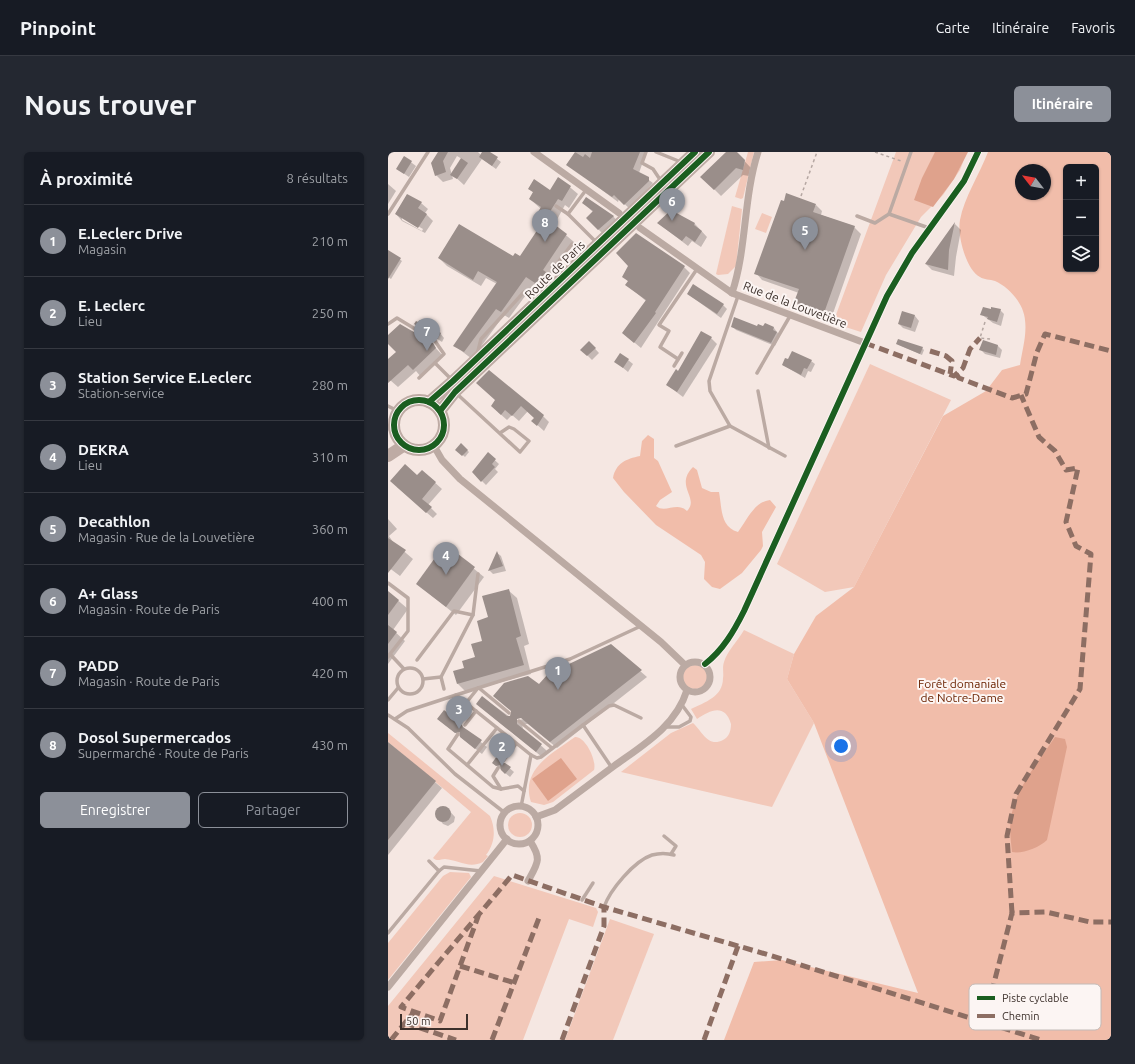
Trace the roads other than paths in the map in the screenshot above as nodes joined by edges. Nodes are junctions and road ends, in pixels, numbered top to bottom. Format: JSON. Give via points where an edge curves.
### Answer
{"nodes":[{"id":1,"x":428,"y":152,"type":"edge"},
{"id":2,"x":534,"y":152,"type":"edge"},
{"id":3,"x":646,"y":152,"type":"edge"},
{"id":4,"x":656,"y":152,"type":"edge"},
{"id":5,"x":695,"y":152,"type":"edge"},
{"id":6,"x":709,"y":152,"type":"edge"},
{"id":7,"x":758,"y":152,"type":"edge"},
{"id":8,"x":911,"y":152,"type":"edge"},
{"id":9,"x":978,"y":152,"type":"edge"},
{"id":10,"x":684,"y":163,"type":"junction"},
{"id":11,"x":662,"y":183,"type":"junction"},
{"id":12,"x":586,"y":190,"type":"junction"},
{"id":13,"x":556,"y":206,"type":"dead end"},
{"id":14,"x":619,"y":213,"type":"dead end"},
{"id":15,"x":388,"y":214,"type":"edge"},
{"id":16,"x":568,"y":214,"type":"junction"},
{"id":17,"x":889,"y":214,"type":"junction"},
{"id":18,"x":857,"y":216,"type":"dead end"},
{"id":19,"x":640,"y":228,"type":"dead end"},
{"id":20,"x":929,"y":228,"type":"junction"},
{"id":21,"x":598,"y":244,"type":"junction"},
{"id":22,"x":588,"y":253,"type":"junction"},
{"id":23,"x":697,"y":269,"type":"junction"},
{"id":24,"x":559,"y":281,"type":"junction"},
{"id":25,"x":735,"y":294,"type":"junction"},
{"id":26,"x":790,"y":316,"type":"junction"},
{"id":27,"x":388,"y":324,"type":"edge"},
{"id":28,"x":865,"y":343,"type":"junction"},
{"id":29,"x":682,"y":353,"type":"dead end"},
{"id":30,"x":678,"y":359,"type":"junction"},
{"id":31,"x":435,"y":363,"type":"junction"},
{"id":32,"x":674,"y":366,"type":"dead end"},
{"id":33,"x":757,"y":373,"type":"dead end"},
{"id":34,"x":420,"y":378,"type":"dead end"},
{"id":35,"x":454,"y":387,"type":"junction"},
{"id":36,"x":758,"y":392,"type":"dead end"},
{"id":37,"x":429,"y":402,"type":"junction"},
{"id":38,"x":393,"y":408,"type":"edge"},
{"id":39,"x":440,"y":411,"type":"junction"},
{"id":40,"x":730,"y":426,"type":"junction"},
{"id":41,"x":394,"y":432,"type":"junction"},
{"id":42,"x":500,"y":433,"type":"junction"},
{"id":43,"x":388,"y":443,"type":"edge"},
{"id":44,"x":403,"y":446,"type":"junction"},
{"id":45,"x":434,"y":446,"type":"junction"},
{"id":46,"x":676,"y":446,"type":"dead end"},
{"id":47,"x":769,"y":448,"type":"junction"},
{"id":48,"x":388,"y":456,"type":"edge"},
{"id":49,"x":784,"y":456,"type":"dead end"},
{"id":50,"x":478,"y":574,"type":"dead end"},
{"id":51,"x":388,"y":583,"type":"edge"},
{"id":52,"x":473,"y":615,"type":"junction"},
{"id":53,"x":641,"y":626,"type":"junction"},
{"id":54,"x":389,"y":656,"type":"edge"},
{"id":55,"x":417,"y":660,"type":"dead end"},
{"id":56,"x":705,"y":664,"type":"junction"},
{"id":57,"x":685,"y":665,"type":"junction"},
{"id":58,"x":404,"y":669,"type":"junction"},
{"id":59,"x":441,"y":677,"type":"junction"},
{"id":60,"x":423,"y":679,"type":"junction"},
{"id":61,"x":398,"y":688,"type":"junction"},
{"id":62,"x":479,"y":688,"type":"junction"},
{"id":63,"x":444,"y":689,"type":"dead end"},
{"id":64,"x":687,"y":690,"type":"junction"},
{"id":65,"x":456,"y":695,"type":"junction"},
{"id":66,"x":388,"y":700,"type":"edge"},
{"id":67,"x":466,"y":703,"type":"junction"},
{"id":68,"x":682,"y":704,"type":"junction"},
{"id":69,"x":476,"y":711,"type":"junction"},
{"id":70,"x":509,"y":713,"type":"dead end"},
{"id":71,"x":388,"y":715,"type":"edge"},
{"id":72,"x":640,"y":718,"type":"dead end"},
{"id":73,"x":395,"y":719,"type":"junction"},
{"id":74,"x":519,"y":720,"type":"dead end"},
{"id":75,"x":583,"y":725,"type":"junction"},
{"id":76,"x":465,"y":726,"type":"dead end"},
{"id":77,"x":664,"y":727,"type":"junction"},
{"id":78,"x":497,"y":728,"type":"junction"},
{"id":79,"x":458,"y":734,"type":"dead end"},
{"id":80,"x":516,"y":744,"type":"junction"},
{"id":81,"x":552,"y":748,"type":"junction"},
{"id":82,"x":531,"y":755,"type":"junction"},
{"id":83,"x":502,"y":761,"type":"dead end"},
{"id":84,"x":467,"y":765,"type":"junction"},
{"id":85,"x":498,"y":768,"type":"dead end"},
{"id":86,"x":612,"y":768,"type":"junction"},
{"id":87,"x":501,"y":789,"type":"junction"},
{"id":88,"x":524,"y":791,"type":"junction"},
{"id":89,"x":521,"y":806,"type":"junction"},
{"id":90,"x":505,"y":813,"type":"junction"},
{"id":91,"x":536,"y":817,"type":"junction"},
{"id":92,"x":664,"y":836,"type":"dead end"},
{"id":93,"x":507,"y":840,"type":"junction"},
{"id":94,"x":530,"y":841,"type":"junction"},
{"id":95,"x":429,"y":861,"type":"dead end"},
{"id":96,"x":439,"y":871,"type":"junction"},
{"id":97,"x":482,"y":871,"type":"junction"},
{"id":98,"x":528,"y":881,"type":"dead end"},
{"id":99,"x":593,"y":883,"type":"dead end"},
{"id":100,"x":582,"y":900,"type":"dead end"},
{"id":101,"x":604,"y":907,"type":"dead end"},
{"id":102,"x":388,"y":933,"type":"edge"},
{"id":103,"x":388,"y":987,"type":"edge"}],
"edges":[{"from":1,"to":15,"type":"lane"},
{"from":2,"to":12,"type":"street"},
{"from":3,"to":11,"type":"lane","via":[[642,163],[653,169]]},
{"from":4,"to":10,"type":"lane"},
{"from":5,"to":10,"type":"main road","name":"Route de Paris"},
{"from":6,"to":35,"type":"main road","name":"Route de Paris"},
{"from":7,"to":25,"type":"street","via":[[746,205]]},
{"from":8,"to":17,"type":"lane"},
{"from":9,"to":20,"type":"street","via":[[964,181]]},
{"from":10,"to":11,"type":"main road","name":"Route de Paris"},
{"from":11,"to":21,"type":"main road","name":"Route de Paris"},
{"from":12,"to":14,"type":"street"},
{"from":12,"to":16,"type":"lane"},
{"from":13,"to":16,"type":"lane"},
{"from":16,"to":21,"type":"lane"},
{"from":17,"to":18,"type":"lane","via":[[875,223]]},
{"from":17,"to":20,"type":"lane"},
{"from":19,"to":23,"type":"street","name":"Rue de la Louvetière"},
{"from":20,"to":28,"type":"street","via":[[894,282]]},
{"from":21,"to":22,"type":"main road","name":"Route de Paris"},
{"from":22,"to":24,"type":"main road","name":"Route de Paris"},
{"from":22,"to":24,"type":"lane","via":[[572,244],[554,268]]},
{"from":23,"to":25,"type":"street","name":"Rue de la Louvetière"},
{"from":23,"to":30,"type":"lane","via":[[659,325],[669,331],[660,347]]},
{"from":24,"to":35,"type":"main road","name":"Route de Paris","via":[[476,359]]},
{"from":25,"to":26,"type":"street","name":"Rue de la Louvetière"},
{"from":25,"to":40,"type":"lane","via":[[709,381],[710,391]]},
{"from":26,"to":28,"type":"street","name":"Rue de la Louvetière"},
{"from":26,"to":33,"type":"lane"},
{"from":27,"to":31,"type":"lane","via":[[397,318],[434,341],[444,354]]},
{"from":28,"to":56,"type":"street","via":[[744,611],[726,642]]},
{"from":29,"to":30,"type":"lane"},
{"from":30,"to":32,"type":"lane"},
{"from":31,"to":34,"type":"lane"},
{"from":31,"to":35,"type":"lane"},
{"from":35,"to":37,"type":"main road","name":"Route de Paris"},
{"from":35,"to":39,"type":"main road","name":"Route de Paris"},
{"from":35,"to":42,"type":"lane"},
{"from":36,"to":47,"type":"lane"},
{"from":37,"to":38,"type":"main road","via":[[415,400]]},
{"from":37,"to":39,"type":"main road"},
{"from":38,"to":41,"type":"main road"},
{"from":39,"to":45,"type":"main road","via":[[444,426],[443,434]]},
{"from":40,"to":46,"type":"lane"},
{"from":40,"to":47,"type":"lane"},
{"from":41,"to":43,"type":"main road"},
{"from":41,"to":44,"type":"main road"},
{"from":42,"to":42,"type":"lane","via":[[520,452],[529,442],[509,427]]},
{"from":44,"to":45,"type":"main road","via":[[419,451]]},
{"from":44,"to":48,"type":"main road"},
{"from":45,"to":53,"type":"street","via":[[442,460],[460,479]]},
{"from":47,"to":49,"type":"lane"},
{"from":50,"to":52,"type":"lane"},
{"from":51,"to":54,"type":"lane","via":[[408,598],[408,631]]},
{"from":52,"to":55,"type":"lane","via":[[454,611]]},
{"from":52,"to":59,"type":"lane"},
{"from":53,"to":57,"type":"street"},
{"from":53,"to":62,"type":"lane","via":[[570,659]]},
{"from":54,"to":58,"type":"lane"},
{"from":56,"to":57,"type":"street","via":[[697,661]]},
{"from":56,"to":64,"type":"street","via":[[711,673],[710,684],[697,693]]},
{"from":57,"to":64,"type":"street","via":[[680,678]]},
{"from":58,"to":60,"type":"lane","via":[[417,670]]},
{"from":58,"to":61,"type":"lane","via":[[397,677]]},
{"from":59,"to":60,"type":"lane"},
{"from":59,"to":63,"type":"lane"},
{"from":60,"to":61,"type":"lane","via":[[421,688],[414,694],[405,694]]},
{"from":61,"to":66,"type":"lane"},
{"from":62,"to":65,"type":"lane"},
{"from":62,"to":67,"type":"lane"},
{"from":62,"to":70,"type":"lane"},
{"from":64,"to":68,"type":"street"},
{"from":65,"to":67,"type":"lane"},
{"from":65,"to":73,"type":"lane","via":[[408,711]]},
{"from":67,"to":69,"type":"lane"},
{"from":68,"to":77,"type":"street"},
{"from":68,"to":77,"type":"lane","via":[[691,717],[690,721],[679,727]]},
{"from":69,"to":76,"type":"lane"},
{"from":69,"to":78,"type":"lane"},
{"from":71,"to":73,"type":"lane"},
{"from":72,"to":75,"type":"lane","via":[[614,705]]},
{"from":73,"to":90,"type":"lane","via":[[408,728],[455,774]]},
{"from":74,"to":81,"type":"lane"},
{"from":75,"to":81,"type":"lane"},
{"from":75,"to":86,"type":"lane"},
{"from":77,"to":86,"type":"street"},
{"from":78,"to":80,"type":"lane"},
{"from":78,"to":84,"type":"lane"},
{"from":79,"to":84,"type":"lane","via":[[448,749]]},
{"from":80,"to":82,"type":"lane"},
{"from":80,"to":83,"type":"lane"},
{"from":81,"to":82,"type":"lane","via":[[541,757]]},
{"from":82,"to":88,"type":"lane"},
{"from":84,"to":87,"type":"lane","via":[[493,787]]},
{"from":85,"to":87,"type":"lane","via":[[493,776]]},
{"from":86,"to":91,"type":"street","via":[[555,810]]},
{"from":87,"to":88,"type":"lane","via":[[518,786]]},
{"from":88,"to":89,"type":"lane"},
{"from":89,"to":90,"type":"street"},
{"from":89,"to":91,"type":"street","via":[[533,812]]},
{"from":90,"to":93,"type":"street","via":[[501,827]]},
{"from":91,"to":94,"type":"street","via":[[537,830]]},
{"from":92,"to":101,"type":"lane","via":[[676,846],[672,854],[652,855],[635,865],[614,889]]},
{"from":93,"to":94,"type":"street","via":[[518,844]]},
{"from":93,"to":97,"type":"street"},
{"from":94,"to":98,"type":"street","via":[[538,852],[538,860]]},
{"from":95,"to":96,"type":"lane"},
{"from":96,"to":97,"type":"lane","via":[[444,867]]},
{"from":96,"to":102,"type":"lane"},
{"from":97,"to":103,"type":"street"},
{"from":99,"to":100,"type":"lane"}]}
